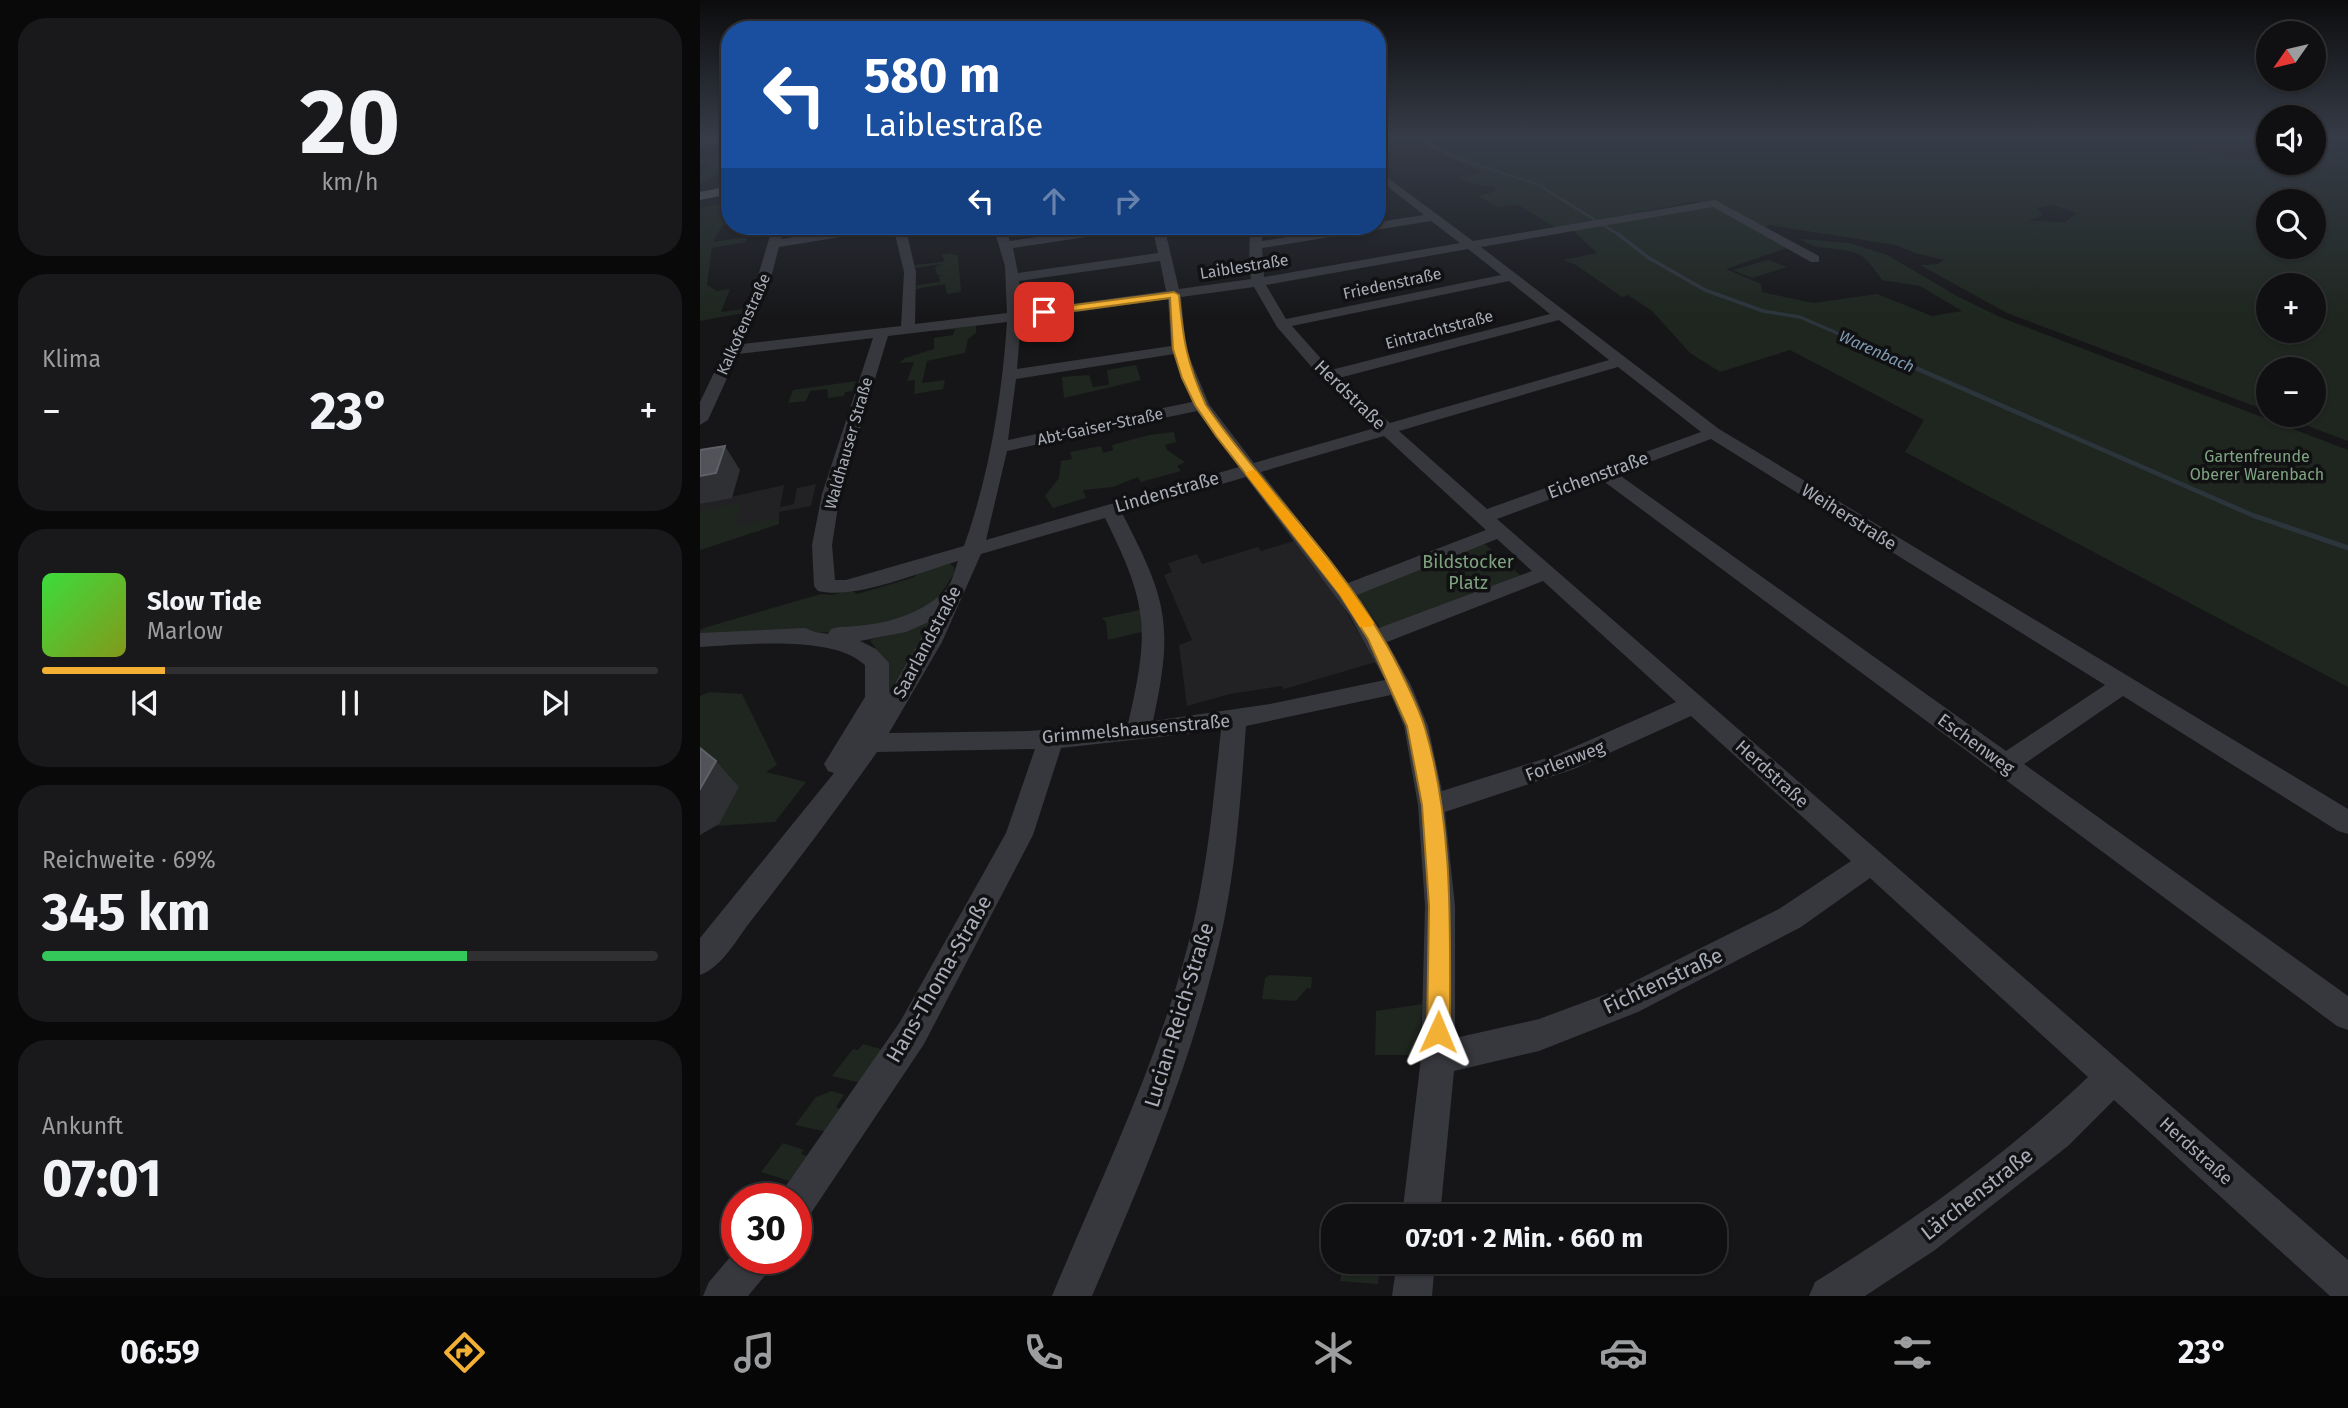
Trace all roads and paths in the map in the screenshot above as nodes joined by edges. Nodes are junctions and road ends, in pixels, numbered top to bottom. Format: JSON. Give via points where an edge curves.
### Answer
{"nodes":[{"id":1,"x":1403,"y":197,"type":"edge"},
{"id":2,"x":1433,"y":217,"type":"junction"},
{"id":3,"x":1386,"y":222,"type":"edge"},
{"id":4,"x":776,"y":235,"type":"edge"},
{"id":5,"x":829,"y":235,"type":"edge"},
{"id":6,"x":901,"y":235,"type":"edge"},
{"id":7,"x":1003,"y":235,"type":"edge"},
{"id":8,"x":1073,"y":235,"type":"edge"},
{"id":9,"x":1160,"y":235,"type":"edge"},
{"id":10,"x":1256,"y":236,"type":"edge"},
{"id":11,"x":774,"y":244,"type":"junction"},
{"id":12,"x":1007,"y":245,"type":"junction"},
{"id":13,"x":1469,"y":245,"type":"junction"},
{"id":14,"x":1166,"y":256,"type":"junction"},
{"id":15,"x":1815,"y":259,"type":"dead end"},
{"id":16,"x":1510,"y":277,"type":"junction"},
{"id":17,"x":1014,"y":278,"type":"junction"},
{"id":18,"x":1258,"y":282,"type":"junction"},
{"id":19,"x":1174,"y":295,"type":"junction"},
{"id":20,"x":1014,"y":316,"type":"junction"},
{"id":21,"x":1559,"y":316,"type":"junction"},
{"id":22,"x":1282,"y":324,"type":"junction"},
{"id":23,"x":908,"y":328,"type":"junction"},
{"id":24,"x":882,"y":332,"type":"junction"},
{"id":25,"x":1179,"y":349,"type":"junction"},
{"id":26,"x":734,"y":350,"type":"junction"},
{"id":27,"x":1619,"y":362,"type":"junction"},
{"id":28,"x":1009,"y":375,"type":"junction"},
{"id":29,"x":1328,"y":376,"type":"junction"},
{"id":30,"x":1201,"y":405,"type":"junction"},
{"id":31,"x":700,"y":420,"type":"edge"},
{"id":32,"x":1385,"y":429,"type":"junction"},
{"id":33,"x":1713,"y":433,"type":"junction"},
{"id":34,"x":999,"y":447,"type":"junction"},
{"id":35,"x":1248,"y":469,"type":"junction"},
{"id":36,"x":1605,"y":473,"type":"junction"},
{"id":37,"x":1110,"y":509,"type":"junction"},
{"id":38,"x":1492,"y":524,"type":"junction"},
{"id":39,"x":971,"y":550,"type":"junction"},
{"id":40,"x":1546,"y":573,"type":"junction"},
{"id":41,"x":836,"y":589,"type":"joint"},
{"id":42,"x":957,"y":591,"type":"junction"},
{"id":43,"x":1345,"y":592,"type":"junction"},
{"id":44,"x":790,"y":637,"type":"junction"},
{"id":45,"x":1376,"y":638,"type":"junction"},
{"id":46,"x":700,"y":640,"type":"edge"},
{"id":47,"x":1399,"y":685,"type":"junction"},
{"id":48,"x":2123,"y":685,"type":"junction"},
{"id":49,"x":1693,"y":704,"type":"junction"},
{"id":50,"x":1234,"y":720,"type":"junction"},
{"id":51,"x":1139,"y":730,"type":"junction"},
{"id":52,"x":1051,"y":739,"type":"junction"},
{"id":53,"x":869,"y":743,"type":"junction"},
{"id":54,"x":2004,"y":765,"type":"junction"},
{"id":55,"x":1431,"y":805,"type":"junction"},
{"id":56,"x":2348,"y":823,"type":"edge"},
{"id":57,"x":1870,"y":863,"type":"junction"},
{"id":58,"x":700,"y":937,"type":"edge"},
{"id":59,"x":700,"y":961,"type":"edge"},
{"id":60,"x":2348,"y":1015,"type":"edge"},
{"id":61,"x":1438,"y":1058,"type":"junction"},
{"id":62,"x":2113,"y":1077,"type":"junction"},
{"id":63,"x":810,"y":1183,"type":"edge"},
{"id":64,"x":1422,"y":1204,"type":"edge"},
{"id":65,"x":741,"y":1274,"type":"edge"},
{"id":66,"x":1415,"y":1274,"type":"edge"},
{"id":67,"x":2348,"y":1286,"type":"edge"},
{"id":68,"x":723,"y":1296,"type":"edge"},
{"id":69,"x":1072,"y":1296,"type":"edge"},
{"id":70,"x":1412,"y":1296,"type":"edge"},
{"id":71,"x":1829,"y":1296,"type":"edge"}],
"edges":[{"from":1,"to":2,"type":"street","name":"Weiherstraße"},
{"from":2,"to":3,"type":"street"},
{"from":2,"to":13,"type":"street","name":"Weiherstraße"},
{"from":4,"to":11,"type":"street","name":"Kalkofenstraße"},
{"from":5,"to":11,"type":"street"},
{"from":6,"to":23,"type":"street","via":[[910,272]]},
{"from":7,"to":12,"type":"street","name":"Saarlandstraße"},
{"from":8,"to":12,"type":"street"},
{"from":9,"to":14,"type":"street"},
{"from":10,"to":18,"type":"street","name":"Herdstraße"},
{"from":11,"to":26,"type":"street","name":"Kalkofenstraße","via":[[761,289]]},
{"from":12,"to":17,"type":"street","name":"Saarlandstraße"},
{"from":13,"to":15,"type":"street","name":"Laiblestraße","via":[[1715,203]]},
{"from":13,"to":16,"type":"street","name":"Weiherstraße"},
{"from":13,"to":18,"type":"street","name":"Laiblestraße"},
{"from":14,"to":17,"type":"street"},
{"from":14,"to":19,"type":"street"},
{"from":16,"to":21,"type":"street","name":"Weiherstraße"},
{"from":16,"to":22,"type":"street","name":"Friedenstraße"},
{"from":17,"to":20,"type":"street","name":"Saarlandstraße"},
{"from":18,"to":19,"type":"street","name":"Laiblestraße"},
{"from":18,"to":22,"type":"street","name":"Herdstraße"},
{"from":19,"to":20,"type":"street","name":"Laiblestraße"},
{"from":19,"to":25,"type":"street"},
{"from":20,"to":23,"type":"street","name":"Laiblestraße"},
{"from":20,"to":28,"type":"street","name":"Saarlandstraße"},
{"from":21,"to":27,"type":"street","name":"Weiherstraße"},
{"from":21,"to":29,"type":"street","name":"Eintrachtstraße"},
{"from":22,"to":29,"type":"street","name":"Herdstraße"},
{"from":23,"to":24,"type":"street","name":"Laiblestraße"},
{"from":24,"to":26,"type":"street","name":"Laiblestraße"},
{"from":24,"to":41,"type":"street","name":"Waldhauser Straße","via":[[826,516],[822,545],[825,586]]},
{"from":25,"to":28,"type":"street"},
{"from":25,"to":30,"type":"street"},
{"from":26,"to":31,"type":"street","name":"Kalkofenstraße"},
{"from":27,"to":32,"type":"street","name":"Lindenstraße"},
{"from":27,"to":33,"type":"street","name":"Weiherstraße"},
{"from":28,"to":34,"type":"street","name":"Saarlandstraße"},
{"from":29,"to":32,"type":"street","name":"Herdstraße"},
{"from":30,"to":34,"type":"street","name":"Abt-Gaiser-Straße"},
{"from":30,"to":35,"type":"street"},
{"from":32,"to":35,"type":"street","name":"Lindenstraße"},
{"from":32,"to":38,"type":"street","name":"Herdstraße"},
{"from":33,"to":36,"type":"street","name":"Eichenstraße"},
{"from":33,"to":48,"type":"street","name":"Weiherstraße"},
{"from":34,"to":39,"type":"street","name":"Saarlandstraße"},
{"from":35,"to":37,"type":"street","name":"Lindenstraße"},
{"from":35,"to":43,"type":"street"},
{"from":36,"to":38,"type":"street","name":"Eichenstraße"},
{"from":36,"to":54,"type":"street","name":"Eschenweg"},
{"from":37,"to":39,"type":"street","name":"Lindenstraße"},
{"from":37,"to":51,"type":"street","via":[[1141,572],[1150,603],[1155,642]]},
{"from":38,"to":40,"type":"street","name":"Herdstraße"},
{"from":38,"to":43,"type":"street"},
{"from":39,"to":41,"type":"street","name":"Lindenstraße"},
{"from":39,"to":42,"type":"street","name":"Saarlandstraße"},
{"from":40,"to":45,"type":"street"},
{"from":40,"to":49,"type":"street","name":"Herdstraße"},
{"from":42,"to":44,"type":"street","via":[[916,621],[882,633]]},
{"from":42,"to":53,"type":"street","name":"Saarlandstraße","via":[[919,664]]},
{"from":43,"to":45,"type":"street"},
{"from":44,"to":46,"type":"street"},
{"from":44,"to":58,"type":"street","name":"Saarlandstraße","via":[[857,646],[877,663],[877,697],[839,761],[791,827]]},
{"from":45,"to":47,"type":"street"},
{"from":47,"to":50,"type":"street","name":"Grimmelshausenstraße"},
{"from":47,"to":55,"type":"street","via":[[1416,726]]},
{"from":48,"to":54,"type":"street"},
{"from":48,"to":56,"type":"street","name":"Weiherstraße"},
{"from":49,"to":55,"type":"street","name":"Forlenweg","via":[[1567,761],[1491,790]]},
{"from":49,"to":57,"type":"street","name":"Herdstraße"},
{"from":50,"to":51,"type":"street","name":"Grimmelshausenstraße"},
{"from":50,"to":69,"type":"street","name":"Lucian-Reich-Straße","via":[[1220,859],[1203,949],[1137,1145]]},
{"from":51,"to":52,"type":"street","name":"Grimmelshausenstraße"},
{"from":52,"to":53,"type":"street","name":"Grimmelshausenstraße"},
{"from":52,"to":63,"type":"street","name":"Hans-Thoma-Straße","via":[[1019,835],[958,950],[912,1033]]},
{"from":53,"to":59,"type":"street","name":"Saarlandstraße"},
{"from":54,"to":60,"type":"street","name":"Eschenweg"},
{"from":55,"to":61,"type":"street","via":[[1440,906]]},
{"from":57,"to":61,"type":"street","name":"Fichtenstraße","via":[[1790,918],[1627,1001],[1539,1035]]},
{"from":57,"to":62,"type":"street","name":"Herdstraße"},
{"from":61,"to":64,"type":"street"},
{"from":62,"to":67,"type":"street","name":"Herdstraße"},
{"from":62,"to":71,"type":"street","name":"Lärchenstraße","via":[[2055,1133],[1922,1237]]},
{"from":65,"to":68,"type":"street"},
{"from":66,"to":70,"type":"street"}]}
